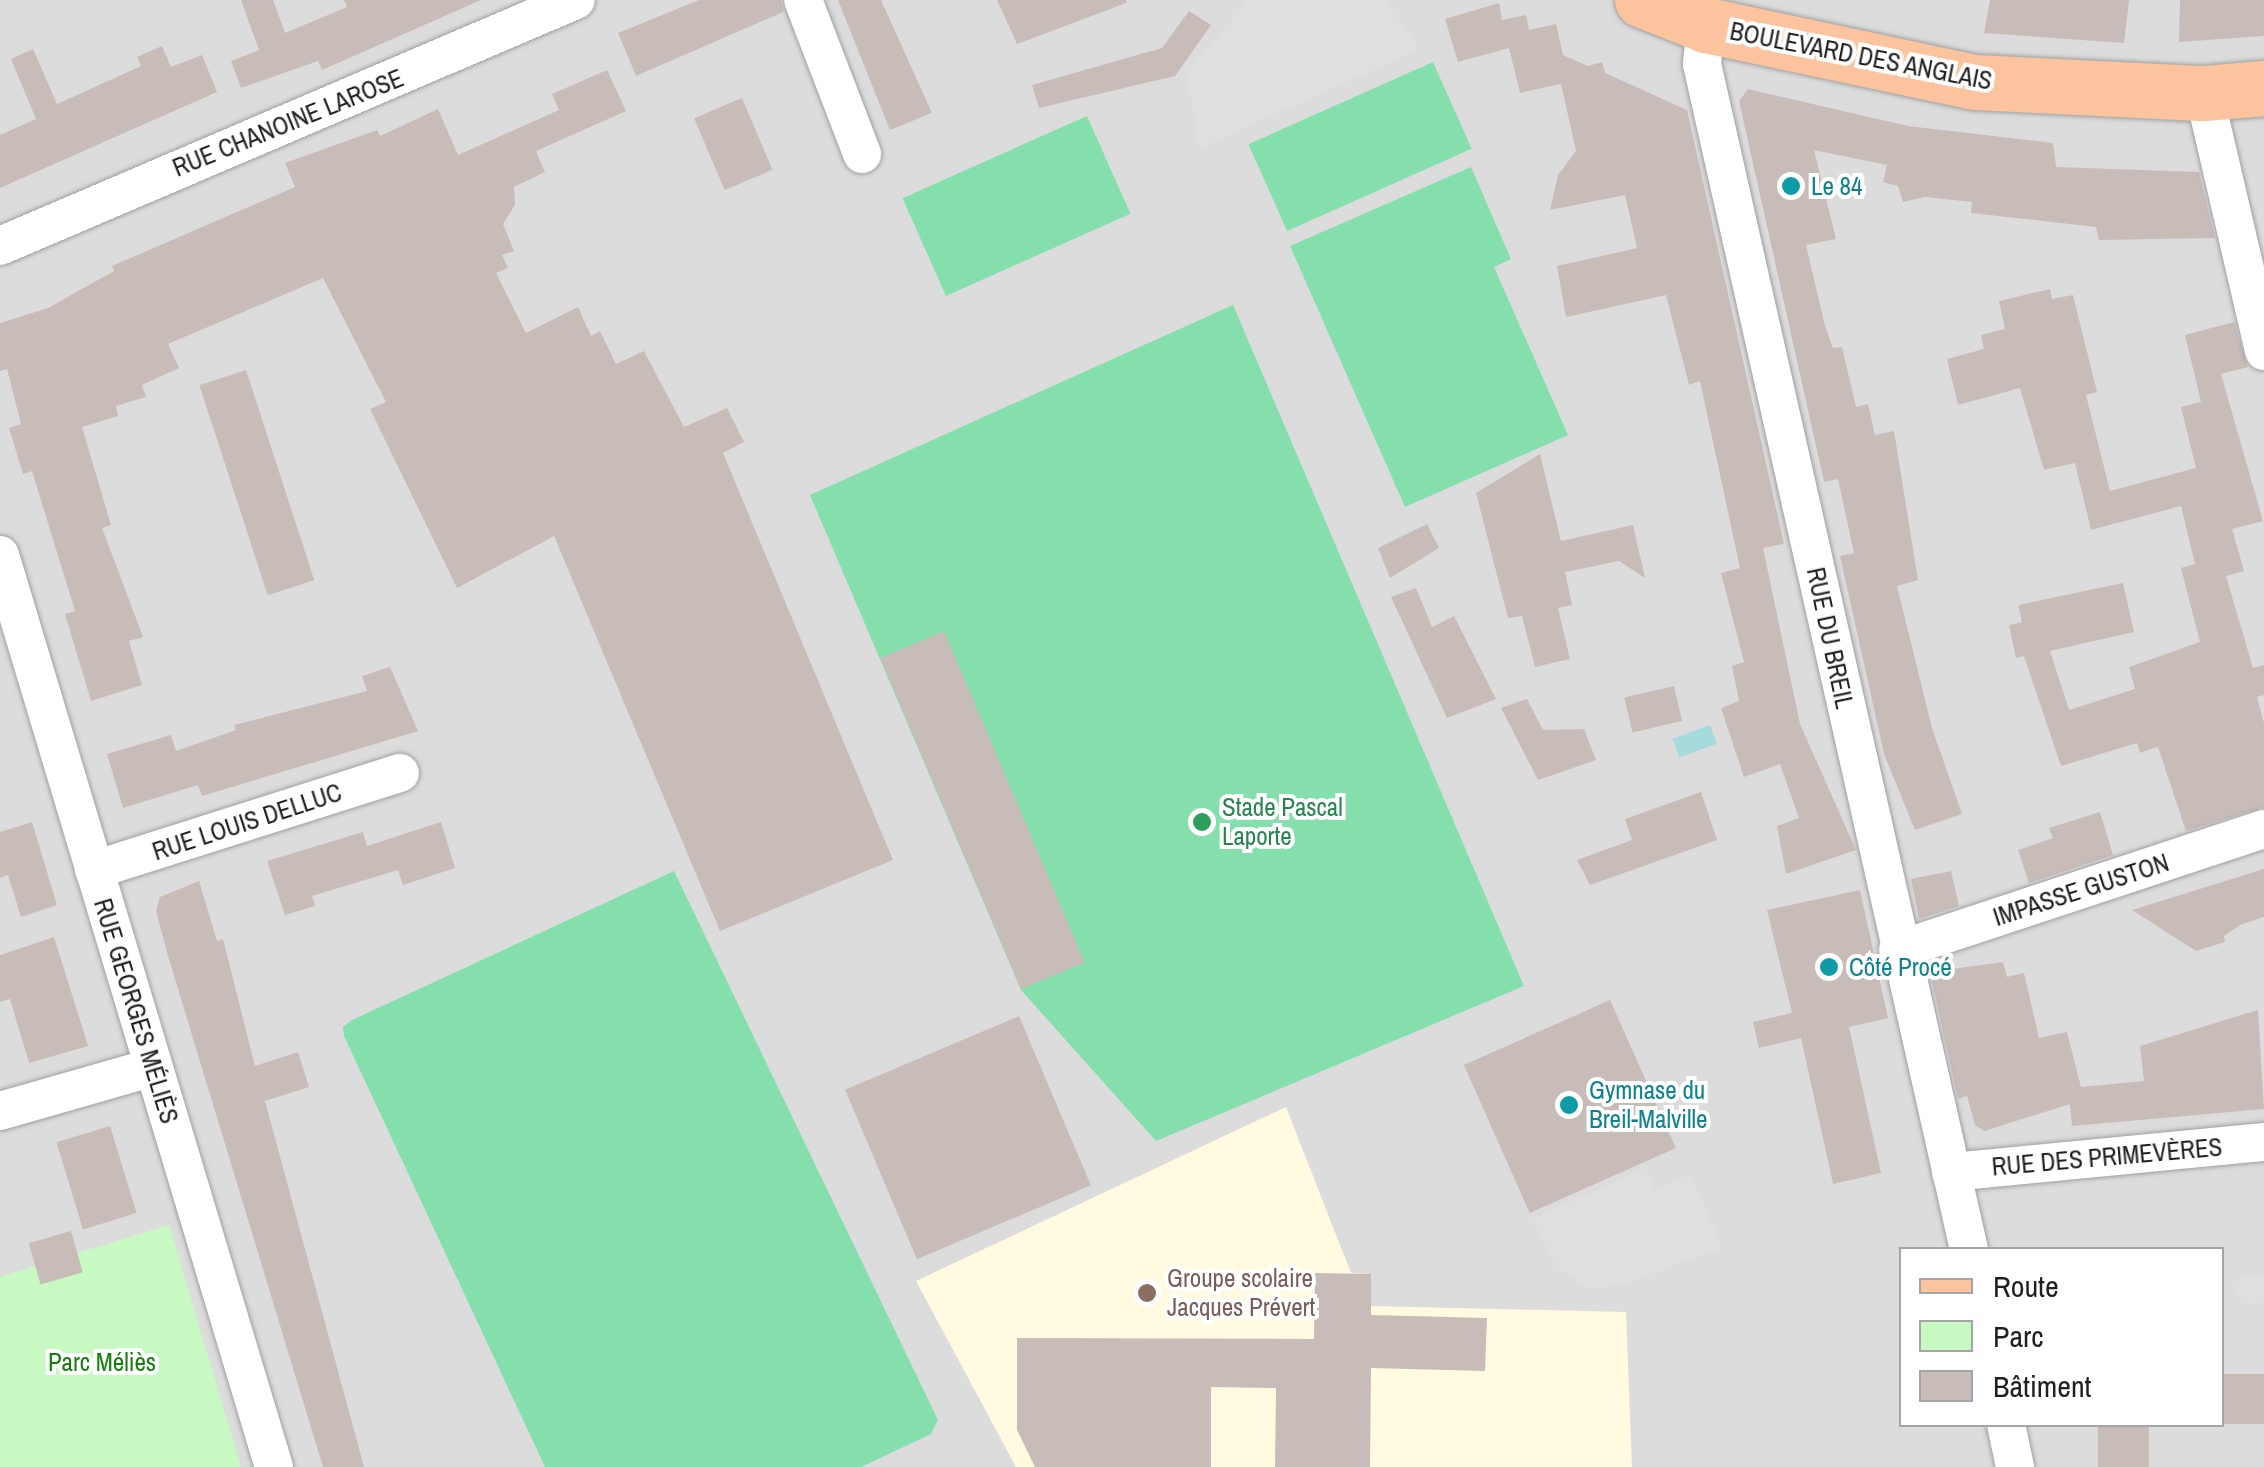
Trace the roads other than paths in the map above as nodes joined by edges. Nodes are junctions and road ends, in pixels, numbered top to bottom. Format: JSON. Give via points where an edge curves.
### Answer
{"nodes":[{"id":1,"x":576,"y":0,"type":"edge"},
{"id":2,"x":802,"y":0,"type":"edge"},
{"id":3,"x":1642,"y":0,"type":"edge"},
{"id":4,"x":1706,"y":25,"type":"junction"},
{"id":5,"x":2264,"y":88,"type":"edge"},
{"id":6,"x":2204,"y":94,"type":"junction"},
{"id":7,"x":862,"y":154,"type":"dead end"},
{"id":8,"x":0,"y":246,"type":"edge"},
{"id":9,"x":2264,"y":351,"type":"edge"},
{"id":10,"x":0,"y":555,"type":"edge"},
{"id":11,"x":400,"y":773,"type":"dead end"},
{"id":12,"x":2264,"y":829,"type":"edge"},
{"id":13,"x":94,"y":870,"type":"junction"},
{"id":14,"x":1898,"y":950,"type":"junction"},
{"id":15,"x":153,"y":1067,"type":"junction"},
{"id":16,"x":0,"y":1112,"type":"edge"},
{"id":17,"x":2264,"y":1142,"type":"edge"},
{"id":18,"x":1950,"y":1172,"type":"junction"},
{"id":19,"x":1968,"y":1247,"type":"edge"},
{"id":20,"x":2007,"y":1427,"type":"edge"},
{"id":21,"x":274,"y":1467,"type":"edge"},
{"id":22,"x":2014,"y":1467,"type":"edge"}],
"edges":[{"from":1,"to":8,"type":"street","name":"RUE CHANOINE LAROSE"},
{"from":2,"to":7,"type":"street"},
{"from":3,"to":4,"type":"main road","name":"BOULEVARD DES ANGLAIS"},
{"from":4,"to":6,"type":"main road","name":"BOULEVARD DES ANGLAIS","via":[[1975,82]]},
{"from":4,"to":14,"type":"street","name":"RUE DU BREIL","via":[[1702,64]]},
{"from":5,"to":6,"type":"main road","name":"BOULEVARD DES ANGLAIS"},
{"from":6,"to":9,"type":"street"},
{"from":10,"to":13,"type":"street","name":"RUE GEORGES MÉLIÈS"},
{"from":11,"to":13,"type":"street","name":"RUE LOUIS DELLUC"},
{"from":12,"to":14,"type":"street","name":"IMPASSE GUSTON"},
{"from":13,"to":15,"type":"street","name":"RUE GEORGES MÉLIÈS"},
{"from":14,"to":18,"type":"street","name":"RUE DU BREIL"},
{"from":15,"to":16,"type":"street"},
{"from":15,"to":21,"type":"street","name":"RUE GEORGES MÉLIÈS"},
{"from":17,"to":18,"type":"street","name":"RUE DES PRIMEVÈRES"},
{"from":18,"to":19,"type":"street","name":"RUE DU BREIL"},
{"from":20,"to":22,"type":"street"}]}
